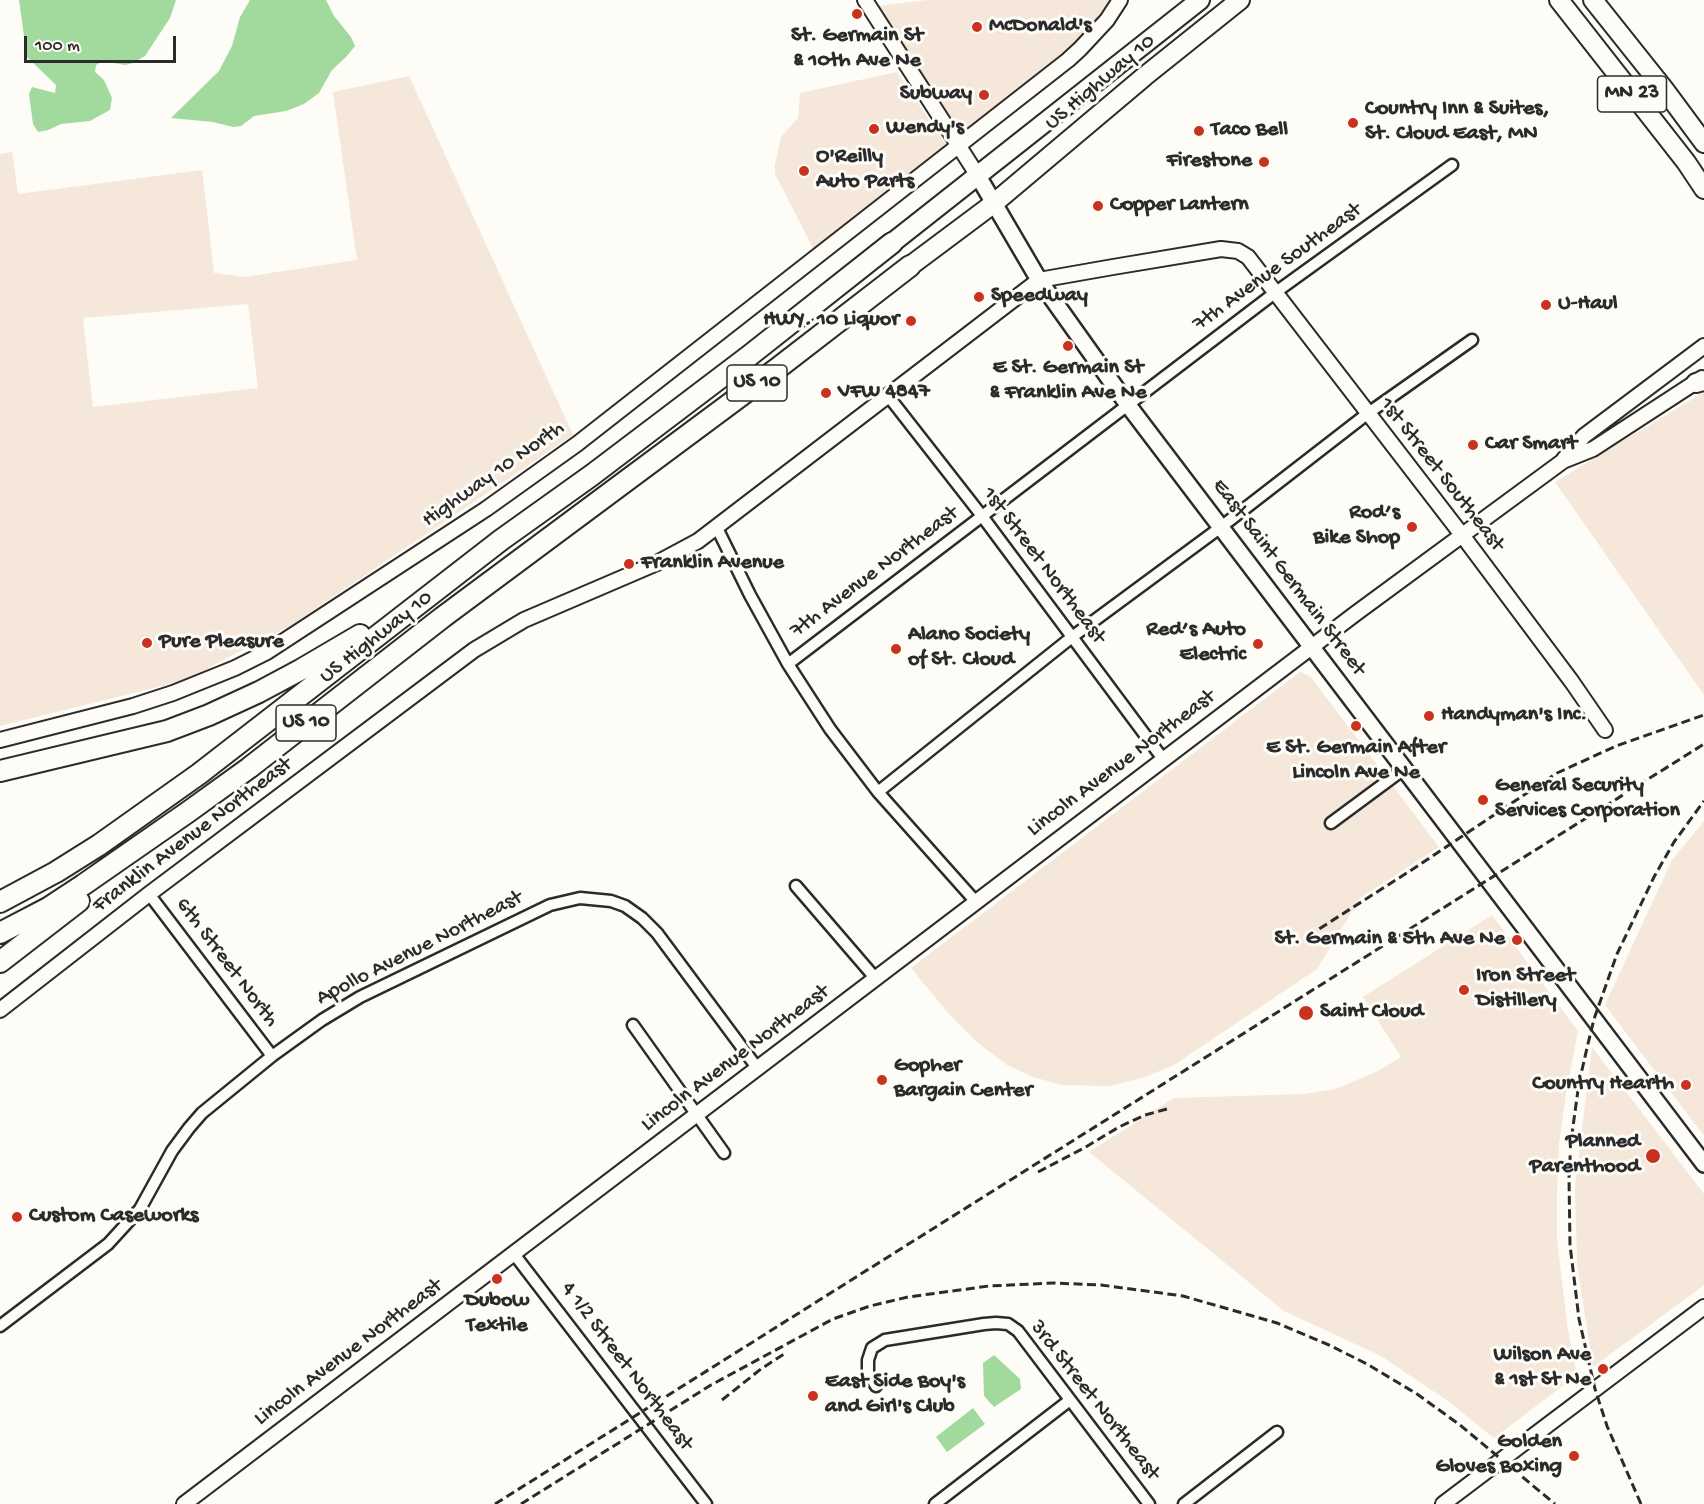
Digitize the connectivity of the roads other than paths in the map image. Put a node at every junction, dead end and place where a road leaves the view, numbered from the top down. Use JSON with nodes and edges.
{"nodes":[{"id":1,"x":865,"y":0,"type":"edge"},
{"id":2,"x":1120,"y":0,"type":"edge"},
{"id":3,"x":1200,"y":0,"type":"edge"},
{"id":4,"x":1240,"y":0,"type":"edge"},
{"id":5,"x":1559,"y":0,"type":"edge"},
{"id":6,"x":1593,"y":0,"type":"edge"},
{"id":7,"x":1704,"y":143,"type":"edge"},
{"id":8,"x":958,"y":145,"type":"junction"},
{"id":9,"x":1452,"y":165,"type":"dead end"},
{"id":10,"x":978,"y":176,"type":"junction"},
{"id":11,"x":1704,"y":189,"type":"edge"},
{"id":12,"x":993,"y":204,"type":"junction"},
{"id":13,"x":892,"y":243,"type":"joint"},
{"id":14,"x":910,"y":266,"type":"joint"},
{"id":15,"x":1040,"y":280,"type":"junction"},
{"id":16,"x":1276,"y":292,"type":"junction"},
{"id":17,"x":1472,"y":340,"type":"dead end"},
{"id":18,"x":1704,"y":346,"type":"edge"},
{"id":19,"x":1701,"y":380,"type":"edge"},
{"id":20,"x":889,"y":397,"type":"junction"},
{"id":21,"x":1128,"y":405,"type":"junction"},
{"id":22,"x":1367,"y":414,"type":"junction"},
{"id":23,"x":1563,"y":461,"type":"junction"},
{"id":24,"x":982,"y":516,"type":"junction"},
{"id":25,"x":1221,"y":527,"type":"junction"},
{"id":26,"x":717,"y":528,"type":"junction"},
{"id":27,"x":1462,"y":535,"type":"junction"},
{"id":28,"x":501,"y":540,"type":"junction"},
{"id":29,"x":1072,"y":637,"type":"junction"},
{"id":30,"x":1312,"y":646,"type":"junction"},
{"id":31,"x":789,"y":664,"type":"junction"},
{"id":32,"x":1605,"y":730,"type":"dead end"},
{"id":33,"x":0,"y":740,"type":"edge"},
{"id":34,"x":1163,"y":759,"type":"junction"},
{"id":35,"x":1404,"y":769,"type":"junction"},
{"id":36,"x":0,"y":771,"type":"edge"},
{"id":37,"x":878,"y":792,"type":"junction"},
{"id":38,"x":188,"y":812,"type":"junction"},
{"id":39,"x":1330,"y":823,"type":"dead end"},
{"id":40,"x":796,"y":886,"type":"dead end"},
{"id":41,"x":149,"y":894,"type":"junction"},
{"id":42,"x":0,"y":902,"type":"edge"},
{"id":43,"x":976,"y":902,"type":"junction"},
{"id":44,"x":0,"y":933,"type":"edge"},
{"id":45,"x":0,"y":962,"type":"edge"},
{"id":46,"x":876,"y":979,"type":"junction"},
{"id":47,"x":0,"y":1010,"type":"edge"},
{"id":48,"x":633,"y":1025,"type":"dead end"},
{"id":49,"x":272,"y":1056,"type":"junction"},
{"id":50,"x":758,"y":1069,"type":"junction"},
{"id":51,"x":697,"y":1116,"type":"junction"},
{"id":52,"x":724,"y":1153,"type":"dead end"},
{"id":53,"x":1704,"y":1164,"type":"edge"},
{"id":54,"x":514,"y":1254,"type":"junction"},
{"id":55,"x":1704,"y":1307,"type":"edge"},
{"id":56,"x":0,"y":1326,"type":"edge"},
{"id":57,"x":876,"y":1386,"type":"dead end"},
{"id":58,"x":1070,"y":1400,"type":"junction"},
{"id":59,"x":1277,"y":1432,"type":"dead end"},
{"id":60,"x":184,"y":1504,"type":"edge"},
{"id":61,"x":706,"y":1504,"type":"edge"},
{"id":62,"x":935,"y":1504,"type":"edge"},
{"id":63,"x":1149,"y":1504,"type":"edge"},
{"id":64,"x":1185,"y":1504,"type":"edge"},
{"id":65,"x":1443,"y":1504,"type":"edge"}],
"edges":[{"from":1,"to":8,"type":"street","name":"East Saint Germain Street"},
{"from":2,"to":8,"type":"street","name":"Highway 10 North"},
{"from":3,"to":10,"type":"highway","name":"US Highway 10","number":"US 10"},
{"from":4,"to":12,"type":"highway","name":"US Highway 10","number":"US 10"},
{"from":5,"to":11,"type":"highway","number":"MN 23"},
{"from":6,"to":7,"type":"highway","number":"MN 23"},
{"from":8,"to":10,"type":"street","name":"East Saint Germain Street"},
{"from":8,"to":33,"type":"street","name":"Highway 10 North"},
{"from":9,"to":16,"type":"street","name":"7th Avenue Southeast"},
{"from":10,"to":12,"type":"main road","name":"East Saint Germain Street"},
{"from":10,"to":13,"type":"highway","number":"US 10"},
{"from":12,"to":14,"type":"highway","number":"US 10"},
{"from":12,"to":15,"type":"main road","name":"East Saint Germain Street"},
{"from":13,"to":28,"type":"highway","number":"US 10"},
{"from":14,"to":38,"type":"highway","name":"US Highway 10","number":"US 10"},
{"from":15,"to":16,"type":"street","name":"1st Street Southeast"},
{"from":15,"to":20,"type":"street","name":"Franklin Avenue Northeast"},
{"from":15,"to":21,"type":"main road","name":"East Saint Germain Street"},
{"from":16,"to":21,"type":"street","name":"7th Avenue Southeast"},
{"from":16,"to":22,"type":"street","name":"1st Street Southeast"},
{"from":17,"to":22,"type":"street"},
{"from":18,"to":23,"type":"street"},
{"from":19,"to":23,"type":"street"},
{"from":20,"to":24,"type":"street","name":"1st Street Northeast"},
{"from":20,"to":26,"type":"street","name":"Franklin Avenue Northeast"},
{"from":21,"to":24,"type":"street","name":"7th Avenue Northeast"},
{"from":21,"to":25,"type":"main road","name":"East Saint Germain Street"},
{"from":22,"to":25,"type":"street"},
{"from":22,"to":27,"type":"street","name":"1st Street Southeast"},
{"from":23,"to":27,"type":"street","name":"Lincoln Avenue Northeast"},
{"from":24,"to":29,"type":"street","name":"1st Street Northeast"},
{"from":24,"to":31,"type":"street","name":"7th Avenue Northeast"},
{"from":25,"to":29,"type":"street"},
{"from":25,"to":30,"type":"main road","name":"East Saint Germain Street"},
{"from":26,"to":31,"type":"street"},
{"from":26,"to":41,"type":"street","name":"Franklin Avenue Northeast"},
{"from":27,"to":30,"type":"street","name":"Lincoln Avenue Northeast"},
{"from":27,"to":32,"type":"street","name":"1st Street Southeast"},
{"from":28,"to":36,"type":"highway"},
{"from":28,"to":42,"type":"highway","number":"US 10"},
{"from":29,"to":34,"type":"street","name":"1st Street Northeast"},
{"from":29,"to":37,"type":"street"},
{"from":30,"to":34,"type":"street","name":"Lincoln Avenue Northeast"},
{"from":30,"to":35,"type":"main road","name":"East Saint Germain Street"},
{"from":31,"to":37,"type":"street"},
{"from":34,"to":43,"type":"street","name":"Lincoln Avenue Northeast"},
{"from":35,"to":39,"type":"street"},
{"from":35,"to":53,"type":"main road","name":"East Saint Germain Street"},
{"from":37,"to":43,"type":"street"},
{"from":38,"to":44,"type":"highway","name":"US Highway 10","number":"US 10"},
{"from":38,"to":45,"type":"highway"},
{"from":40,"to":46,"type":"street"},
{"from":41,"to":47,"type":"street","name":"Franklin Avenue Northeast"},
{"from":41,"to":49,"type":"street","name":"6th Street North"},
{"from":43,"to":46,"type":"street","name":"Lincoln Avenue Northeast"},
{"from":46,"to":50,"type":"street","name":"Lincoln Avenue Northeast"},
{"from":48,"to":51,"type":"street"},
{"from":49,"to":50,"type":"street","name":"Apollo Avenue Northeast"},
{"from":49,"to":56,"type":"street","name":"Apollo Avenue Northeast"},
{"from":50,"to":51,"type":"street","name":"Lincoln Avenue Northeast"},
{"from":51,"to":52,"type":"street"},
{"from":51,"to":54,"type":"street","name":"Lincoln Avenue Northeast"},
{"from":54,"to":60,"type":"street","name":"Lincoln Avenue Northeast"},
{"from":54,"to":61,"type":"street","name":"4 1/2 Street Northeast"},
{"from":55,"to":65,"type":"street"},
{"from":57,"to":58,"type":"street","name":"3rd Street Northeast"},
{"from":58,"to":62,"type":"street"},
{"from":58,"to":63,"type":"street","name":"3rd Street Northeast"},
{"from":59,"to":64,"type":"street"}]}
